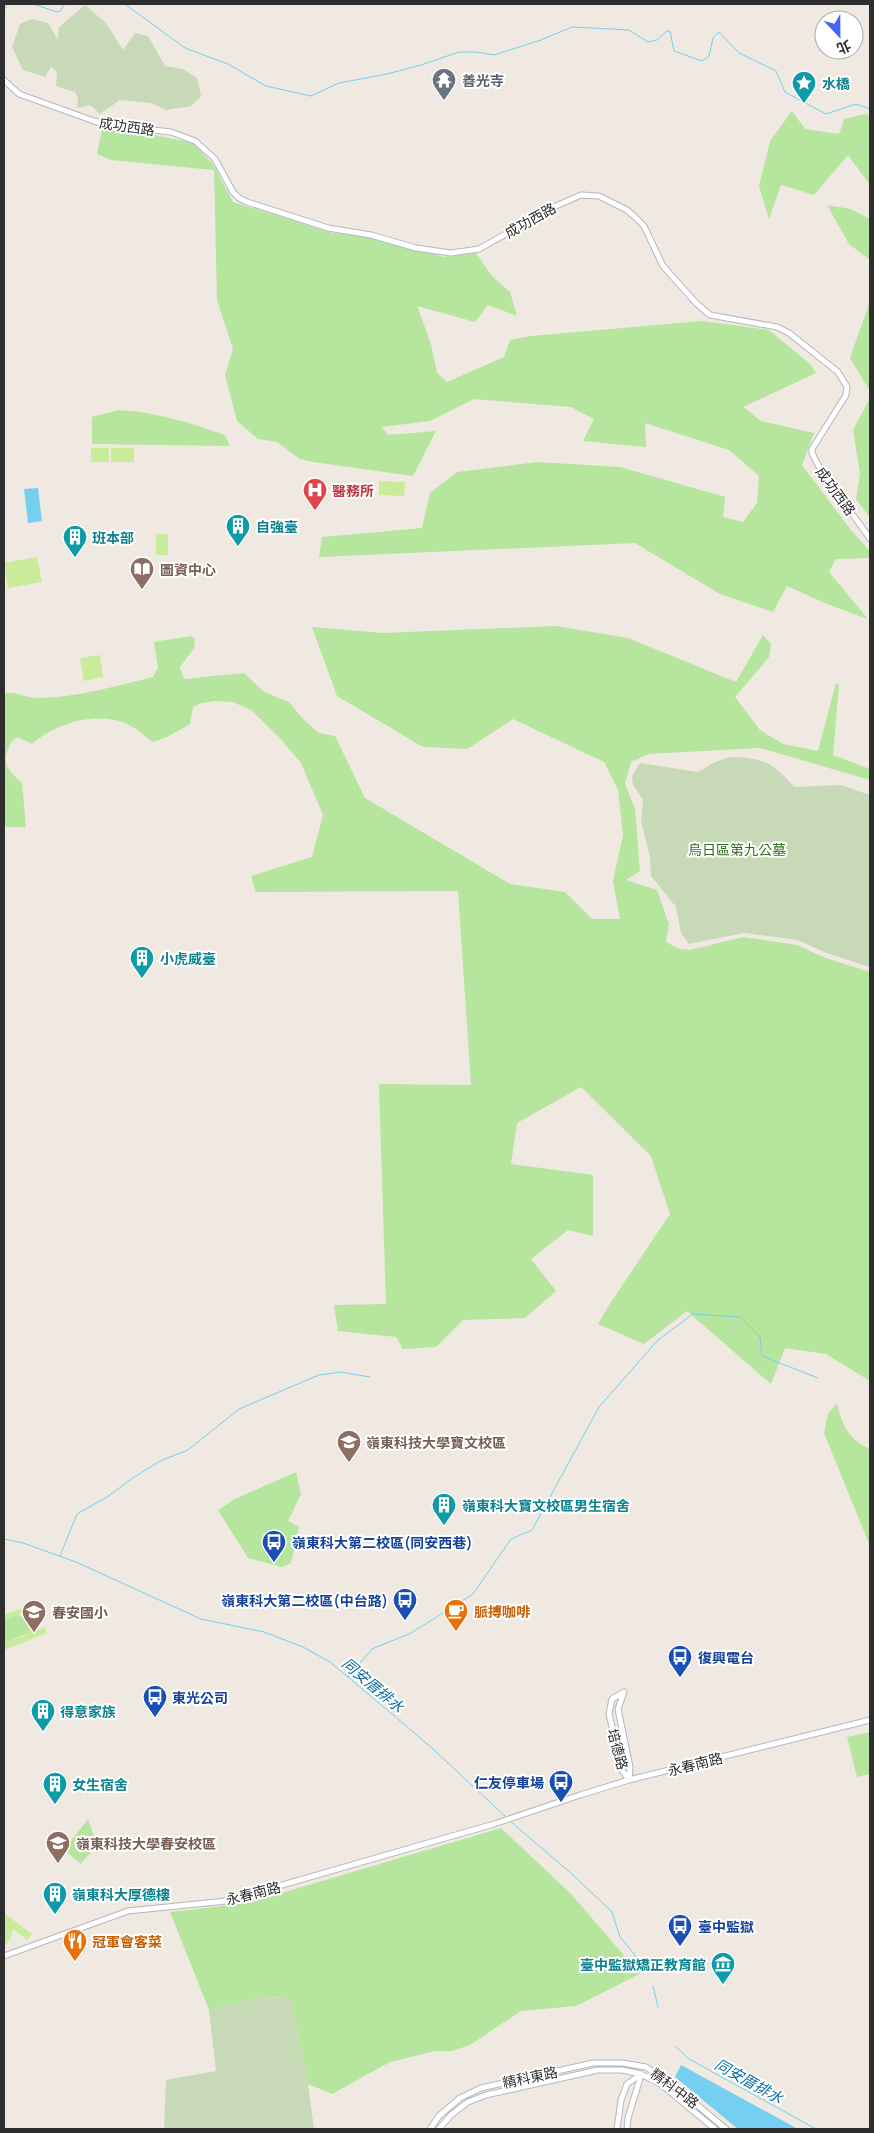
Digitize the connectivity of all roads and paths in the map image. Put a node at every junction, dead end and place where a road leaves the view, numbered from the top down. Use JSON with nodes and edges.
{"nodes":[{"id":1,"x":4,"y":80,"type":"edge"},
{"id":2,"x":870,"y":539,"type":"edge"},
{"id":3,"x":870,"y":1720,"type":"edge"},
{"id":4,"x":629,"y":1780,"type":"junction"},
{"id":5,"x":4,"y":1956,"type":"edge"},
{"id":6,"x":646,"y":2067,"type":"joint"},
{"id":7,"x":641,"y":2074,"type":"junction"},
{"id":8,"x":430,"y":2129,"type":"edge"},
{"id":9,"x":438,"y":2129,"type":"edge"},
{"id":10,"x":617,"y":2129,"type":"edge"},
{"id":11,"x":627,"y":2129,"type":"edge"},
{"id":12,"x":715,"y":2129,"type":"edge"},
{"id":13,"x":726,"y":2129,"type":"edge"}],
"edges":[{"from":1,"to":2,"type":"street","name":"成功西路"},
{"from":3,"to":4,"type":"street","name":"永春南路"},
{"from":4,"to":4,"type":"street","name":"培德路"},
{"from":4,"to":5,"type":"street","name":"永春南路"},
{"from":6,"to":8,"type":"street","name":"精科東路"},
{"from":6,"to":13,"type":"street","name":"精科中路"},
{"from":7,"to":9,"type":"street","name":"精科東路"},
{"from":7,"to":10,"type":"street"},
{"from":7,"to":11,"type":"street"},
{"from":7,"to":12,"type":"street","name":"精科中路"}]}
